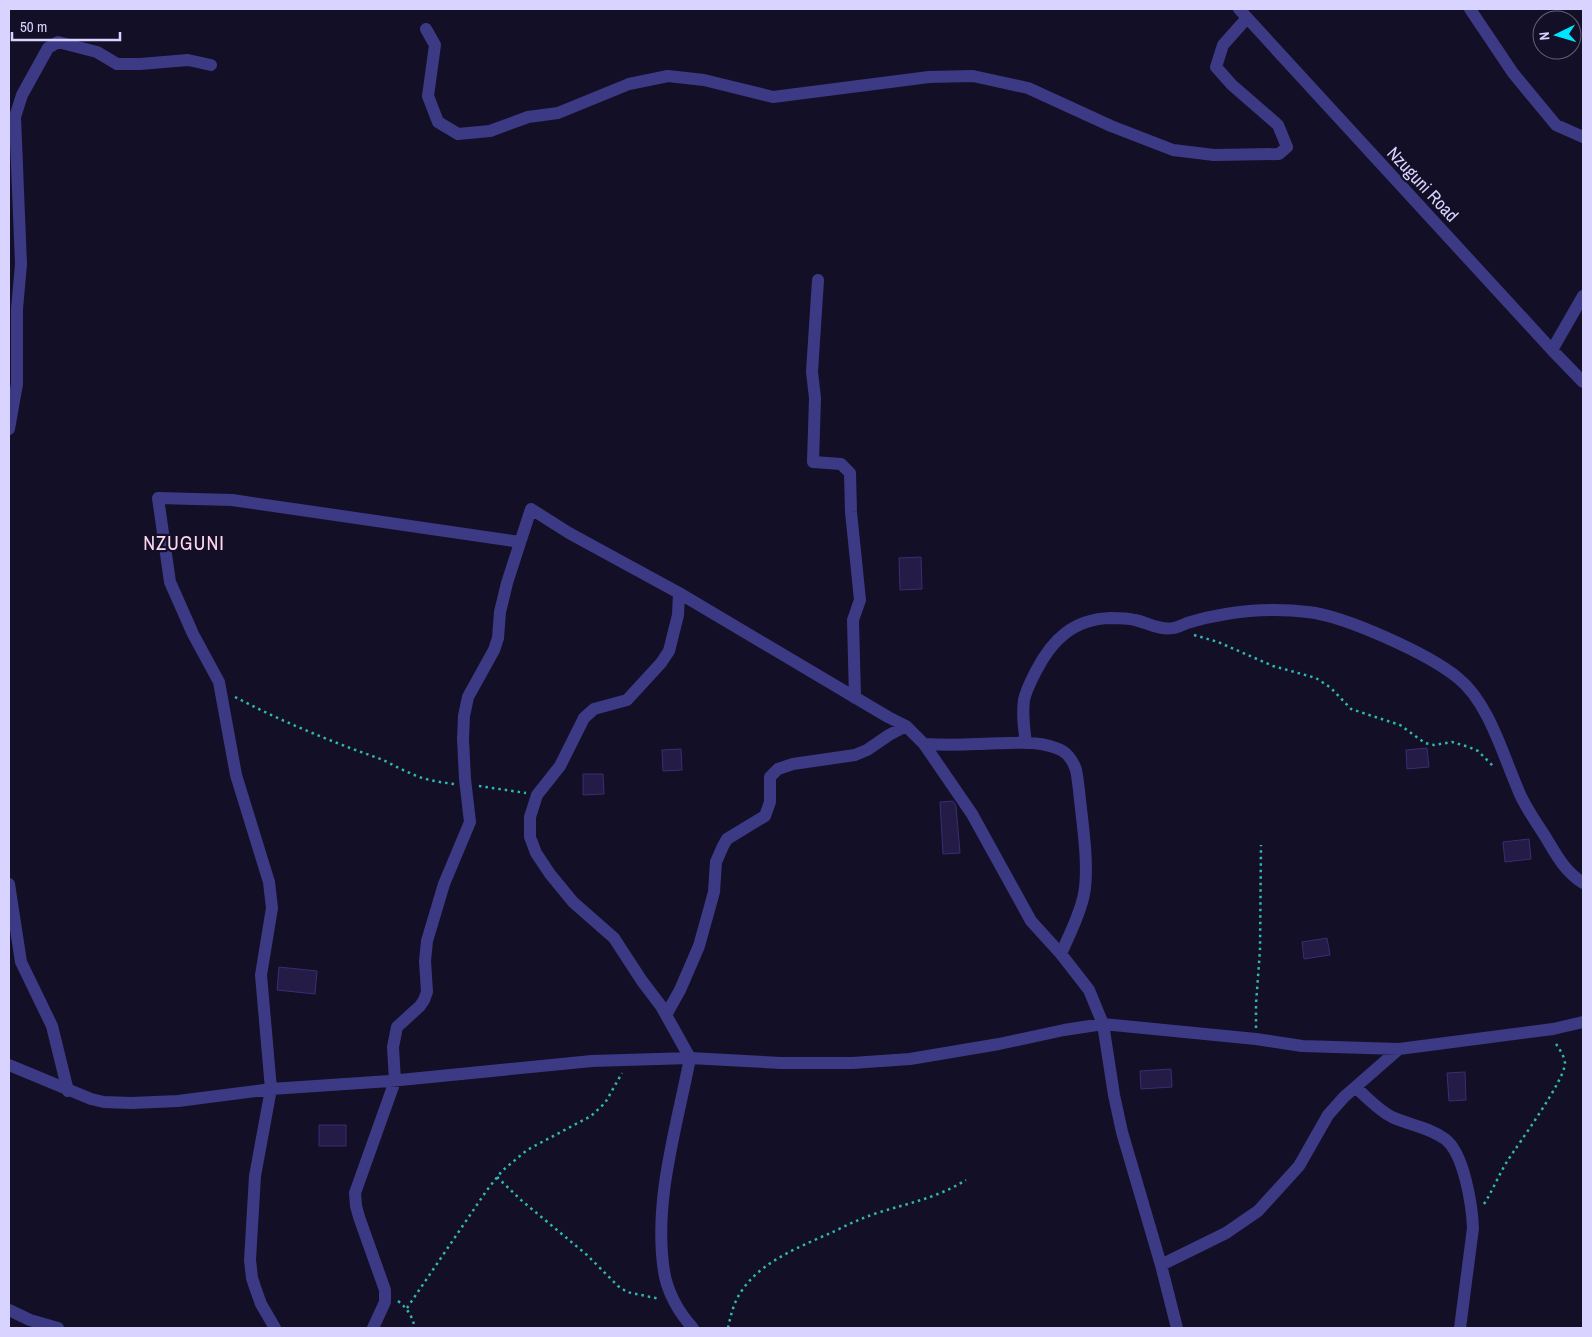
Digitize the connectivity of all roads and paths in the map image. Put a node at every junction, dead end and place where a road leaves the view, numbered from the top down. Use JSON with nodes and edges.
{"nodes":[{"id":1,"x":1470,"y":9,"type":"edge"},
{"id":2,"x":1243,"y":13,"type":"edge"},
{"id":3,"x":426,"y":29,"type":"dead end"},
{"id":4,"x":211,"y":65,"type":"dead end"},
{"id":5,"x":1583,"y":137,"type":"edge"},
{"id":6,"x":818,"y":280,"type":"dead end"},
{"id":7,"x":1583,"y":296,"type":"edge"},
{"id":8,"x":1552,"y":350,"type":"junction"},
{"id":9,"x":1583,"y":382,"type":"edge"},
{"id":10,"x":9,"y":429,"type":"edge"},
{"id":11,"x":520,"y":542,"type":"junction"},
{"id":12,"x":679,"y":593,"type":"junction"},
{"id":13,"x":1173,"y":628,"type":"junction"},
{"id":14,"x":222,"y":690,"type":"junction"},
{"id":15,"x":855,"y":698,"type":"junction"},
{"id":16,"x":906,"y":726,"type":"junction"},
{"id":17,"x":1026,"y":743,"type":"junction"},
{"id":18,"x":924,"y":744,"type":"junction"},
{"id":19,"x":1497,"y":770,"type":"dead end"},
{"id":20,"x":466,"y":784,"type":"junction"},
{"id":21,"x":537,"y":794,"type":"junction"},
{"id":22,"x":1261,"y":845,"type":"dead end"},
{"id":23,"x":1583,"y":883,"type":"edge"},
{"id":24,"x":9,"y":884,"type":"edge"},
{"id":25,"x":1061,"y":954,"type":"junction"},
{"id":26,"x":666,"y":1016,"type":"junction"},
{"id":27,"x":1583,"y":1022,"type":"edge"},
{"id":28,"x":1103,"y":1024,"type":"junction"},
{"id":29,"x":1542,"y":1031,"type":"junction"},
{"id":30,"x":1256,"y":1039,"type":"junction"},
{"id":31,"x":1399,"y":1049,"type":"junction"},
{"id":32,"x":690,"y":1058,"type":"junction"},
{"id":33,"x":631,"y":1060,"type":"junction"},
{"id":34,"x":9,"y":1065,"type":"edge"},
{"id":35,"x":395,"y":1081,"type":"junction"},
{"id":36,"x":1356,"y":1088,"type":"junction"},
{"id":37,"x":270,"y":1089,"type":"junction"},
{"id":38,"x":68,"y":1091,"type":"junction"},
{"id":39,"x":497,"y":1177,"type":"junction"},
{"id":40,"x":966,"y":1180,"type":"dead end"},
{"id":41,"x":1473,"y":1216,"type":"junction"},
{"id":42,"x":1161,"y":1265,"type":"junction"},
{"id":43,"x":385,"y":1290,"type":"junction"},
{"id":44,"x":677,"y":1306,"type":"junction"},
{"id":45,"x":406,"y":1308,"type":"junction"},
{"id":46,"x":9,"y":1310,"type":"edge"},
{"id":47,"x":58,"y":1328,"type":"edge"},
{"id":48,"x":275,"y":1328,"type":"edge"},
{"id":49,"x":372,"y":1328,"type":"edge"},
{"id":50,"x":415,"y":1328,"type":"edge"},
{"id":51,"x":693,"y":1328,"type":"edge"},
{"id":52,"x":728,"y":1328,"type":"edge"},
{"id":53,"x":1176,"y":1328,"type":"edge"},
{"id":54,"x":1460,"y":1328,"type":"edge"}],
"edges":[{"from":1,"to":5,"type":"street"},
{"from":2,"to":3,"type":"street"},
{"from":2,"to":8,"type":"street","name":"Nzuguni Road"},
{"from":4,"to":10,"type":"street"},
{"from":6,"to":15,"type":"street"},
{"from":7,"to":8,"type":"street"},
{"from":8,"to":9,"type":"street","name":"Nzuguni Road"},
{"from":11,"to":12,"type":"street"},
{"from":11,"to":14,"type":"street"},
{"from":11,"to":20,"type":"street"},
{"from":12,"to":15,"type":"street"},
{"from":12,"to":21,"type":"street"},
{"from":13,"to":17,"type":"street"},
{"from":13,"to":19,"type":"path"},
{"from":13,"to":23,"type":"street"},
{"from":14,"to":20,"type":"path"},
{"from":14,"to":37,"type":"street"},
{"from":15,"to":16,"type":"street"},
{"from":16,"to":18,"type":"street"},
{"from":16,"to":26,"type":"street"},
{"from":17,"to":18,"type":"street"},
{"from":17,"to":25,"type":"street"},
{"from":18,"to":25,"type":"street"},
{"from":20,"to":21,"type":"path"},
{"from":20,"to":35,"type":"street"},
{"from":21,"to":26,"type":"street"},
{"from":22,"to":30,"type":"path"},
{"from":24,"to":38,"type":"street"},
{"from":25,"to":28,"type":"street"},
{"from":26,"to":32,"type":"street"},
{"from":27,"to":29,"type":"street"},
{"from":28,"to":30,"type":"street"},
{"from":28,"to":32,"type":"street"},
{"from":28,"to":42,"type":"street"},
{"from":29,"to":31,"type":"street"},
{"from":29,"to":41,"type":"path"},
{"from":30,"to":31,"type":"street"},
{"from":31,"to":36,"type":"street"},
{"from":32,"to":33,"type":"street"},
{"from":32,"to":44,"type":"street"},
{"from":33,"to":35,"type":"street"},
{"from":33,"to":39,"type":"path"},
{"from":34,"to":38,"type":"street"},
{"from":35,"to":37,"type":"street"},
{"from":35,"to":43,"type":"street"},
{"from":36,"to":41,"type":"street"},
{"from":36,"to":42,"type":"street"},
{"from":37,"to":38,"type":"street"},
{"from":37,"to":48,"type":"street"},
{"from":39,"to":44,"type":"path"},
{"from":39,"to":45,"type":"path"},
{"from":40,"to":52,"type":"path"},
{"from":41,"to":54,"type":"street"},
{"from":42,"to":53,"type":"street"},
{"from":43,"to":45,"type":"path"},
{"from":43,"to":49,"type":"street"},
{"from":44,"to":51,"type":"street"},
{"from":45,"to":50,"type":"path"},
{"from":46,"to":47,"type":"street"}]}
